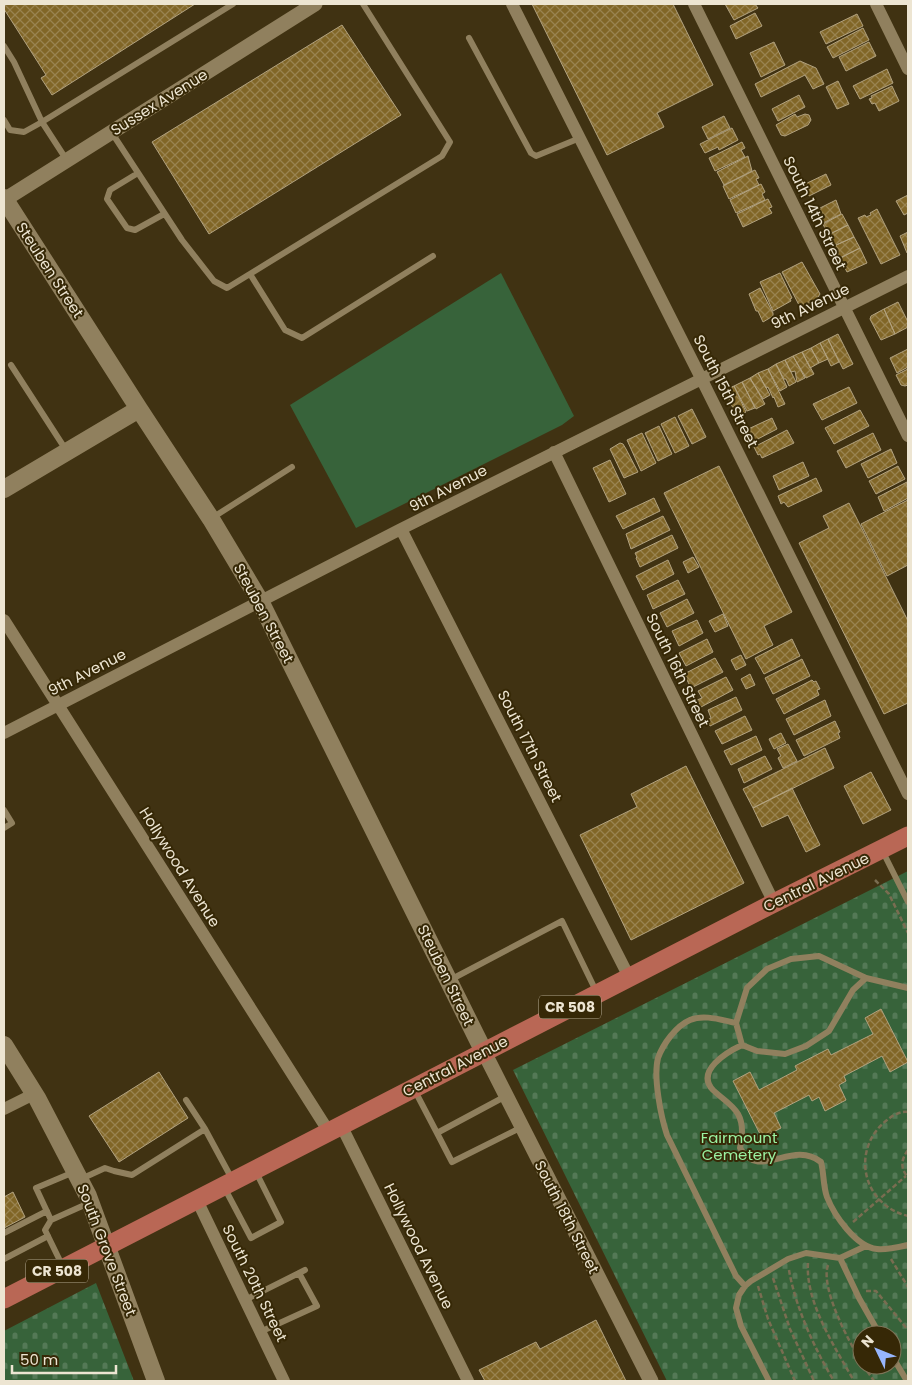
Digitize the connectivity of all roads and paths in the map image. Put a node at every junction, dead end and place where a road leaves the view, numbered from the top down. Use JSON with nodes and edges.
{"nodes":[{"id":1,"x":233,"y":4,"type":"edge"},
{"id":2,"x":315,"y":4,"type":"edge"},
{"id":3,"x":363,"y":4,"type":"edge"},
{"id":4,"x":512,"y":4,"type":"edge"},
{"id":5,"x":694,"y":4,"type":"edge"},
{"id":6,"x":876,"y":4,"type":"edge"},
{"id":7,"x":469,"y":38,"type":"dead end"},
{"id":8,"x":4,"y":46,"type":"edge"},
{"id":9,"x":908,"y":69,"type":"edge"},
{"id":10,"x":4,"y":120,"type":"edge"},
{"id":11,"x":42,"y":122,"type":"junction"},
{"id":12,"x":111,"y":133,"type":"junction"},
{"id":13,"x":580,"y":138,"type":"junction"},
{"id":14,"x":67,"y":160,"type":"junction"},
{"id":15,"x":138,"y":173,"type":"junction"},
{"id":16,"x":4,"y":199,"type":"edge"},
{"id":17,"x":164,"y":214,"type":"junction"},
{"id":18,"x":433,"y":256,"type":"dead end"},
{"id":19,"x":250,"y":274,"type":"junction"},
{"id":20,"x":908,"y":276,"type":"edge"},
{"id":21,"x":844,"y":307,"type":"junction"},
{"id":22,"x":11,"y":365,"type":"dead end"},
{"id":23,"x":701,"y":378,"type":"junction"},
{"id":24,"x":139,"y":409,"type":"junction"},
{"id":25,"x":908,"y":436,"type":"edge"},
{"id":26,"x":67,"y":451,"type":"junction"},
{"id":27,"x":554,"y":452,"type":"junction"},
{"id":28,"x":292,"y":467,"type":"dead end"},
{"id":29,"x":4,"y":489,"type":"edge"},
{"id":30,"x":211,"y":519,"type":"junction"},
{"id":31,"x":401,"y":529,"type":"junction"},
{"id":32,"x":260,"y":601,"type":"junction"},
{"id":33,"x":4,"y":620,"type":"edge"},
{"id":34,"x":58,"y":705,"type":"junction"},
{"id":35,"x":4,"y":733,"type":"edge"},
{"id":36,"x":908,"y":794,"type":"edge"},
{"id":37,"x":4,"y":810,"type":"edge"},
{"id":38,"x":4,"y":828,"type":"edge"},
{"id":39,"x":908,"y":836,"type":"edge"},
{"id":40,"x":882,"y":850,"type":"junction"},
{"id":41,"x":874,"y":880,"type":"dead end"},
{"id":42,"x":908,"y":902,"type":"edge"},
{"id":43,"x":774,"y":903,"type":"junction"},
{"id":44,"x":908,"y":933,"type":"edge"},
{"id":45,"x":630,"y":977,"type":"junction"},
{"id":46,"x":866,"y":978,"type":"junction"},
{"id":47,"x":448,"y":980,"type":"junction"},
{"id":48,"x":908,"y":988,"type":"edge"},
{"id":49,"x":597,"y":994,"type":"junction"},
{"id":50,"x":736,"y":1023,"type":"junction"},
{"id":51,"x":4,"y":1045,"type":"edge"},
{"id":52,"x":742,"y":1045,"type":"junction"},
{"id":53,"x":484,"y":1052,"type":"junction"},
{"id":54,"x":414,"y":1088,"type":"junction"},
{"id":55,"x":34,"y":1094,"type":"junction"},
{"id":56,"x":506,"y":1096,"type":"junction"},
{"id":57,"x":186,"y":1100,"type":"dead end"},
{"id":58,"x":4,"y":1109,"type":"edge"},
{"id":59,"x":908,"y":1112,"type":"edge"},
{"id":60,"x":522,"y":1127,"type":"junction"},
{"id":61,"x":335,"y":1128,"type":"junction"},
{"id":62,"x":205,"y":1129,"type":"junction"},
{"id":63,"x":437,"y":1133,"type":"junction"},
{"id":64,"x":908,"y":1150,"type":"edge"},
{"id":65,"x":255,"y":1169,"type":"junction"},
{"id":66,"x":77,"y":1175,"type":"junction"},
{"id":67,"x":907,"y":1176,"type":"edge"},
{"id":68,"x":228,"y":1183,"type":"junction"},
{"id":69,"x":196,"y":1200,"type":"junction"},
{"id":70,"x":879,"y":1200,"type":"junction"},
{"id":71,"x":91,"y":1202,"type":"junction"},
{"id":72,"x":47,"y":1211,"type":"junction"},
{"id":73,"x":908,"y":1216,"type":"edge"},
{"id":74,"x":51,"y":1220,"type":"junction"},
{"id":75,"x":846,"y":1228,"type":"junction"},
{"id":76,"x":4,"y":1233,"type":"edge"},
{"id":77,"x":48,"y":1236,"type":"junction"},
{"id":78,"x":908,"y":1245,"type":"edge"},
{"id":79,"x":107,"y":1246,"type":"junction"},
{"id":80,"x":866,"y":1246,"type":"junction"},
{"id":81,"x":889,"y":1255,"type":"dead end"},
{"id":82,"x":808,"y":1258,"type":"dead end"},
{"id":83,"x":840,"y":1258,"type":"junction"},
{"id":84,"x":4,"y":1259,"type":"edge"},
{"id":85,"x":829,"y":1264,"type":"dead end"},
{"id":86,"x":788,"y":1266,"type":"dead end"},
{"id":87,"x":64,"y":1268,"type":"junction"},
{"id":88,"x":772,"y":1275,"type":"dead end"},
{"id":89,"x":908,"y":1278,"type":"edge"},
{"id":90,"x":903,"y":1279,"type":"junction"},
{"id":91,"x":758,"y":1285,"type":"dead end"},
{"id":92,"x":745,"y":1286,"type":"junction"},
{"id":93,"x":908,"y":1287,"type":"edge"},
{"id":94,"x":856,"y":1292,"type":"junction"},
{"id":95,"x":5,"y":1296,"type":"edge"},
{"id":96,"x":245,"y":1300,"type":"junction"},
{"id":97,"x":874,"y":1325,"type":"edge"},
{"id":98,"x":908,"y":1330,"type":"edge"},
{"id":99,"x":260,"y":1332,"type":"junction"},
{"id":100,"x":852,"y":1346,"type":"edge"},
{"id":101,"x":156,"y":1381,"type":"edge"},
{"id":102,"x":284,"y":1381,"type":"edge"},
{"id":103,"x":468,"y":1381,"type":"edge"},
{"id":104,"x":651,"y":1381,"type":"edge"},
{"id":105,"x":769,"y":1381,"type":"edge"},
{"id":106,"x":795,"y":1381,"type":"edge"},
{"id":107,"x":814,"y":1381,"type":"edge"},
{"id":108,"x":834,"y":1381,"type":"edge"},
{"id":109,"x":854,"y":1381,"type":"edge"}],
"edges":[{"from":1,"to":11,"type":"lane"},
{"from":2,"to":12,"type":"street","name":"Sussex Avenue"},
{"from":3,"to":19,"type":"lane"},
{"from":4,"to":13,"type":"street","name":"South 15th Street"},
{"from":5,"to":21,"type":"street","name":"South 14th Street"},
{"from":6,"to":9,"type":"street"},
{"from":7,"to":13,"type":"lane"},
{"from":8,"to":11,"type":"lane"},
{"from":10,"to":11,"type":"lane"},
{"from":11,"to":14,"type":"lane"},
{"from":12,"to":14,"type":"street","name":"Sussex Avenue"},
{"from":12,"to":15,"type":"lane"},
{"from":13,"to":23,"type":"street","name":"South 15th Street"},
{"from":14,"to":16,"type":"street","name":"Sussex Avenue"},
{"from":15,"to":17,"type":"lane"},
{"from":15,"to":17,"type":"lane"},
{"from":16,"to":24,"type":"main road","name":"Steuben Street"},
{"from":17,"to":19,"type":"lane"},
{"from":18,"to":19,"type":"lane"},
{"from":20,"to":21,"type":"street","name":"9th Avenue"},
{"from":21,"to":23,"type":"street","name":"9th Avenue"},
{"from":21,"to":25,"type":"street","name":"South 14th Street"},
{"from":22,"to":26,"type":"lane"},
{"from":23,"to":27,"type":"street","name":"9th Avenue"},
{"from":23,"to":36,"type":"street","name":"South 15th Street"},
{"from":24,"to":26,"type":"main road"},
{"from":24,"to":30,"type":"main road","name":"Steuben Street"},
{"from":26,"to":29,"type":"main road"},
{"from":27,"to":31,"type":"street","name":"9th Avenue"},
{"from":27,"to":43,"type":"street","name":"South 16th Street"},
{"from":28,"to":30,"type":"lane"},
{"from":30,"to":32,"type":"main road","name":"Steuben Street"},
{"from":31,"to":32,"type":"street","name":"9th Avenue"},
{"from":31,"to":45,"type":"street","name":"South 17th Street"},
{"from":32,"to":34,"type":"street","name":"9th Avenue"},
{"from":32,"to":47,"type":"main road","name":"Steuben Street"},
{"from":33,"to":34,"type":"street","name":"Hollywood Avenue"},
{"from":34,"to":35,"type":"street","name":"9th Avenue"},
{"from":34,"to":61,"type":"street","name":"Hollywood Avenue"},
{"from":37,"to":38,"type":"lane"},
{"from":39,"to":40,"type":"main road","name":"Central Avenue","number":"CR 508"},
{"from":40,"to":42,"type":"lane"},
{"from":40,"to":43,"type":"main road","name":"Central Avenue","number":"CR 508"},
{"from":41,"to":44,"type":"path"},
{"from":43,"to":45,"type":"main road","name":"Central Avenue","number":"CR 508"},
{"from":45,"to":49,"type":"main road","name":"Central Avenue","number":"CR 508"},
{"from":46,"to":48,"type":"lane"},
{"from":46,"to":50,"type":"lane"},
{"from":46,"to":52,"type":"lane"},
{"from":47,"to":49,"type":"lane"},
{"from":47,"to":53,"type":"main road","name":"Steuben Street"},
{"from":49,"to":53,"type":"main road","name":"Central Avenue","number":"CR 508"},
{"from":50,"to":52,"type":"lane"},
{"from":50,"to":92,"type":"lane"},
{"from":51,"to":55,"type":"main road","name":"South Grove Street"},
{"from":52,"to":75,"type":"lane"},
{"from":53,"to":54,"type":"main road","name":"Central Avenue","number":"CR 508"},
{"from":53,"to":56,"type":"street","name":"South 18th Street"},
{"from":54,"to":61,"type":"main road","name":"Central Avenue","number":"CR 508"},
{"from":54,"to":63,"type":"lane"},
{"from":55,"to":58,"type":"street"},
{"from":55,"to":66,"type":"main road","name":"South Grove Street"},
{"from":56,"to":60,"type":"street","name":"South 18th Street"},
{"from":56,"to":63,"type":"lane"},
{"from":57,"to":62,"type":"lane"},
{"from":59,"to":70,"type":"path"},
{"from":60,"to":63,"type":"lane"},
{"from":60,"to":104,"type":"street","name":"South 18th Street"},
{"from":61,"to":65,"type":"main road","name":"Central Avenue","number":"CR 508"},
{"from":61,"to":103,"type":"street","name":"Hollywood Avenue"},
{"from":62,"to":66,"type":"lane"},
{"from":62,"to":68,"type":"lane"},
{"from":64,"to":67,"type":"path"},
{"from":65,"to":68,"type":"main road","name":"Central Avenue","number":"CR 508"},
{"from":65,"to":68,"type":"lane"},
{"from":66,"to":71,"type":"main road","name":"South Grove Street"},
{"from":66,"to":72,"type":"lane"},
{"from":67,"to":70,"type":"path"},
{"from":68,"to":69,"type":"main road","name":"Central Avenue","number":"CR 508"},
{"from":69,"to":79,"type":"main road","name":"Central Avenue","number":"CR 508"},
{"from":69,"to":96,"type":"street","name":"South 20th Street"},
{"from":70,"to":73,"type":"path"},
{"from":70,"to":75,"type":"path"},
{"from":71,"to":74,"type":"lane"},
{"from":71,"to":79,"type":"main road","name":"South Grove Street"},
{"from":72,"to":74,"type":"lane"},
{"from":72,"to":76,"type":"lane"},
{"from":74,"to":77,"type":"lane"},
{"from":75,"to":80,"type":"lane"},
{"from":77,"to":84,"type":"lane"},
{"from":77,"to":87,"type":"lane"},
{"from":78,"to":80,"type":"lane"},
{"from":79,"to":87,"type":"main road","name":"Central Avenue","number":"CR 508"},
{"from":79,"to":101,"type":"main road","name":"South Grove Street"},
{"from":80,"to":83,"type":"lane"},
{"from":81,"to":90,"type":"path"},
{"from":82,"to":109,"type":"path"},
{"from":83,"to":92,"type":"lane"},
{"from":83,"to":94,"type":"lane"},
{"from":85,"to":100,"type":"path"},
{"from":86,"to":108,"type":"path"},
{"from":87,"to":95,"type":"main road","name":"Central Avenue","number":"CR 508"},
{"from":88,"to":107,"type":"path"},
{"from":89,"to":90,"type":"path"},
{"from":90,"to":93,"type":"path"},
{"from":91,"to":106,"type":"path"},
{"from":92,"to":105,"type":"lane"},
{"from":94,"to":97,"type":"lane"},
{"from":94,"to":98,"type":"path"},
{"from":96,"to":99,"type":"street","name":"South 20th Street"},
{"from":96,"to":99,"type":"lane"},
{"from":99,"to":102,"type":"street","name":"South 20th Street"}]}
